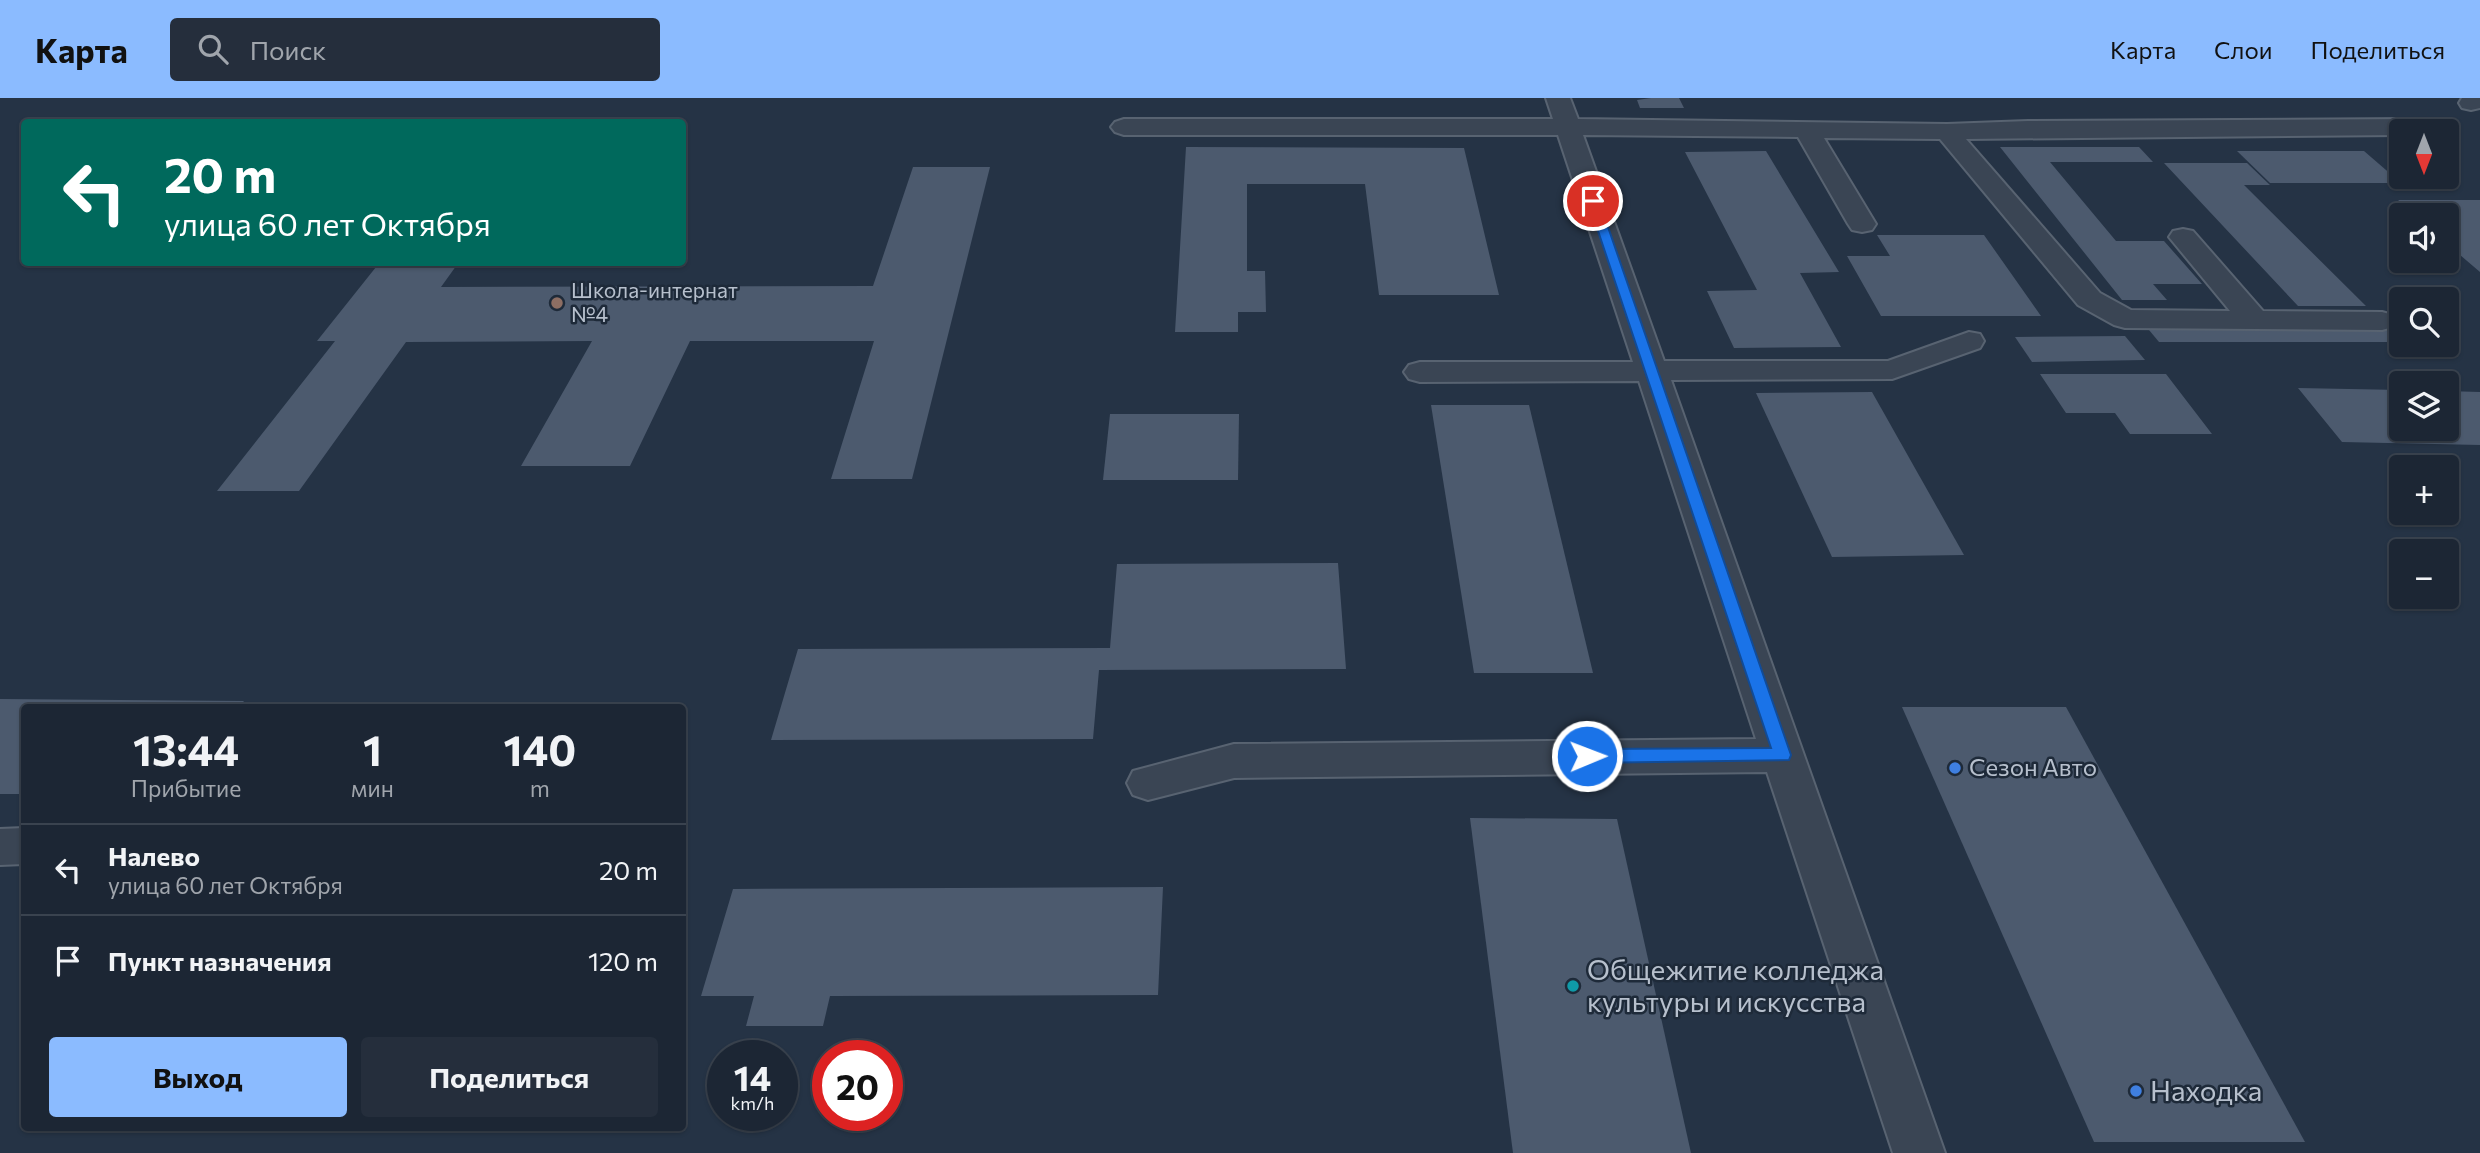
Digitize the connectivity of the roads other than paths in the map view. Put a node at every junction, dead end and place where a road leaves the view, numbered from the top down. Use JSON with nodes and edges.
{"nodes":[{"id":1,"x":1563,"y":113,"type":"edge"},
{"id":2,"x":1124,"y":127,"type":"dead end"},
{"id":3,"x":2389,"y":127,"type":"edge"},
{"id":4,"x":1808,"y":132,"type":"junction"},
{"id":5,"x":1947,"y":132,"type":"junction"},
{"id":6,"x":1862,"y":224,"type":"dead end"},
{"id":7,"x":2183,"y":237,"type":"dead end"},
{"id":8,"x":2255,"y":321,"type":"junction"},
{"id":9,"x":2382,"y":321,"type":"dead end"},
{"id":10,"x":1969,"y":341,"type":"dead end"},
{"id":11,"x":1651,"y":371,"type":"junction"},
{"id":12,"x":1420,"y":372,"type":"dead end"},
{"id":13,"x":1782,"y":755,"type":"junction"},
{"id":14,"x":1148,"y":783,"type":"dead end"},
{"id":15,"x":0,"y":846,"type":"edge"},
{"id":16,"x":21,"y":846,"type":"edge"},
{"id":17,"x":1919,"y":1153,"type":"edge"}],
"edges":[{"from":1,"to":2,"type":"street"},
{"from":1,"to":4,"type":"street"},
{"from":1,"to":11,"type":"street"},
{"from":3,"to":5,"type":"street"},
{"from":4,"to":5,"type":"street"},
{"from":4,"to":6,"type":"street"},
{"from":5,"to":8,"type":"street"},
{"from":7,"to":8,"type":"street"},
{"from":8,"to":9,"type":"street"},
{"from":10,"to":11,"type":"street"},
{"from":11,"to":12,"type":"street"},
{"from":11,"to":13,"type":"street"},
{"from":13,"to":14,"type":"street"},
{"from":13,"to":17,"type":"street"},
{"from":15,"to":16,"type":"street"}]}
